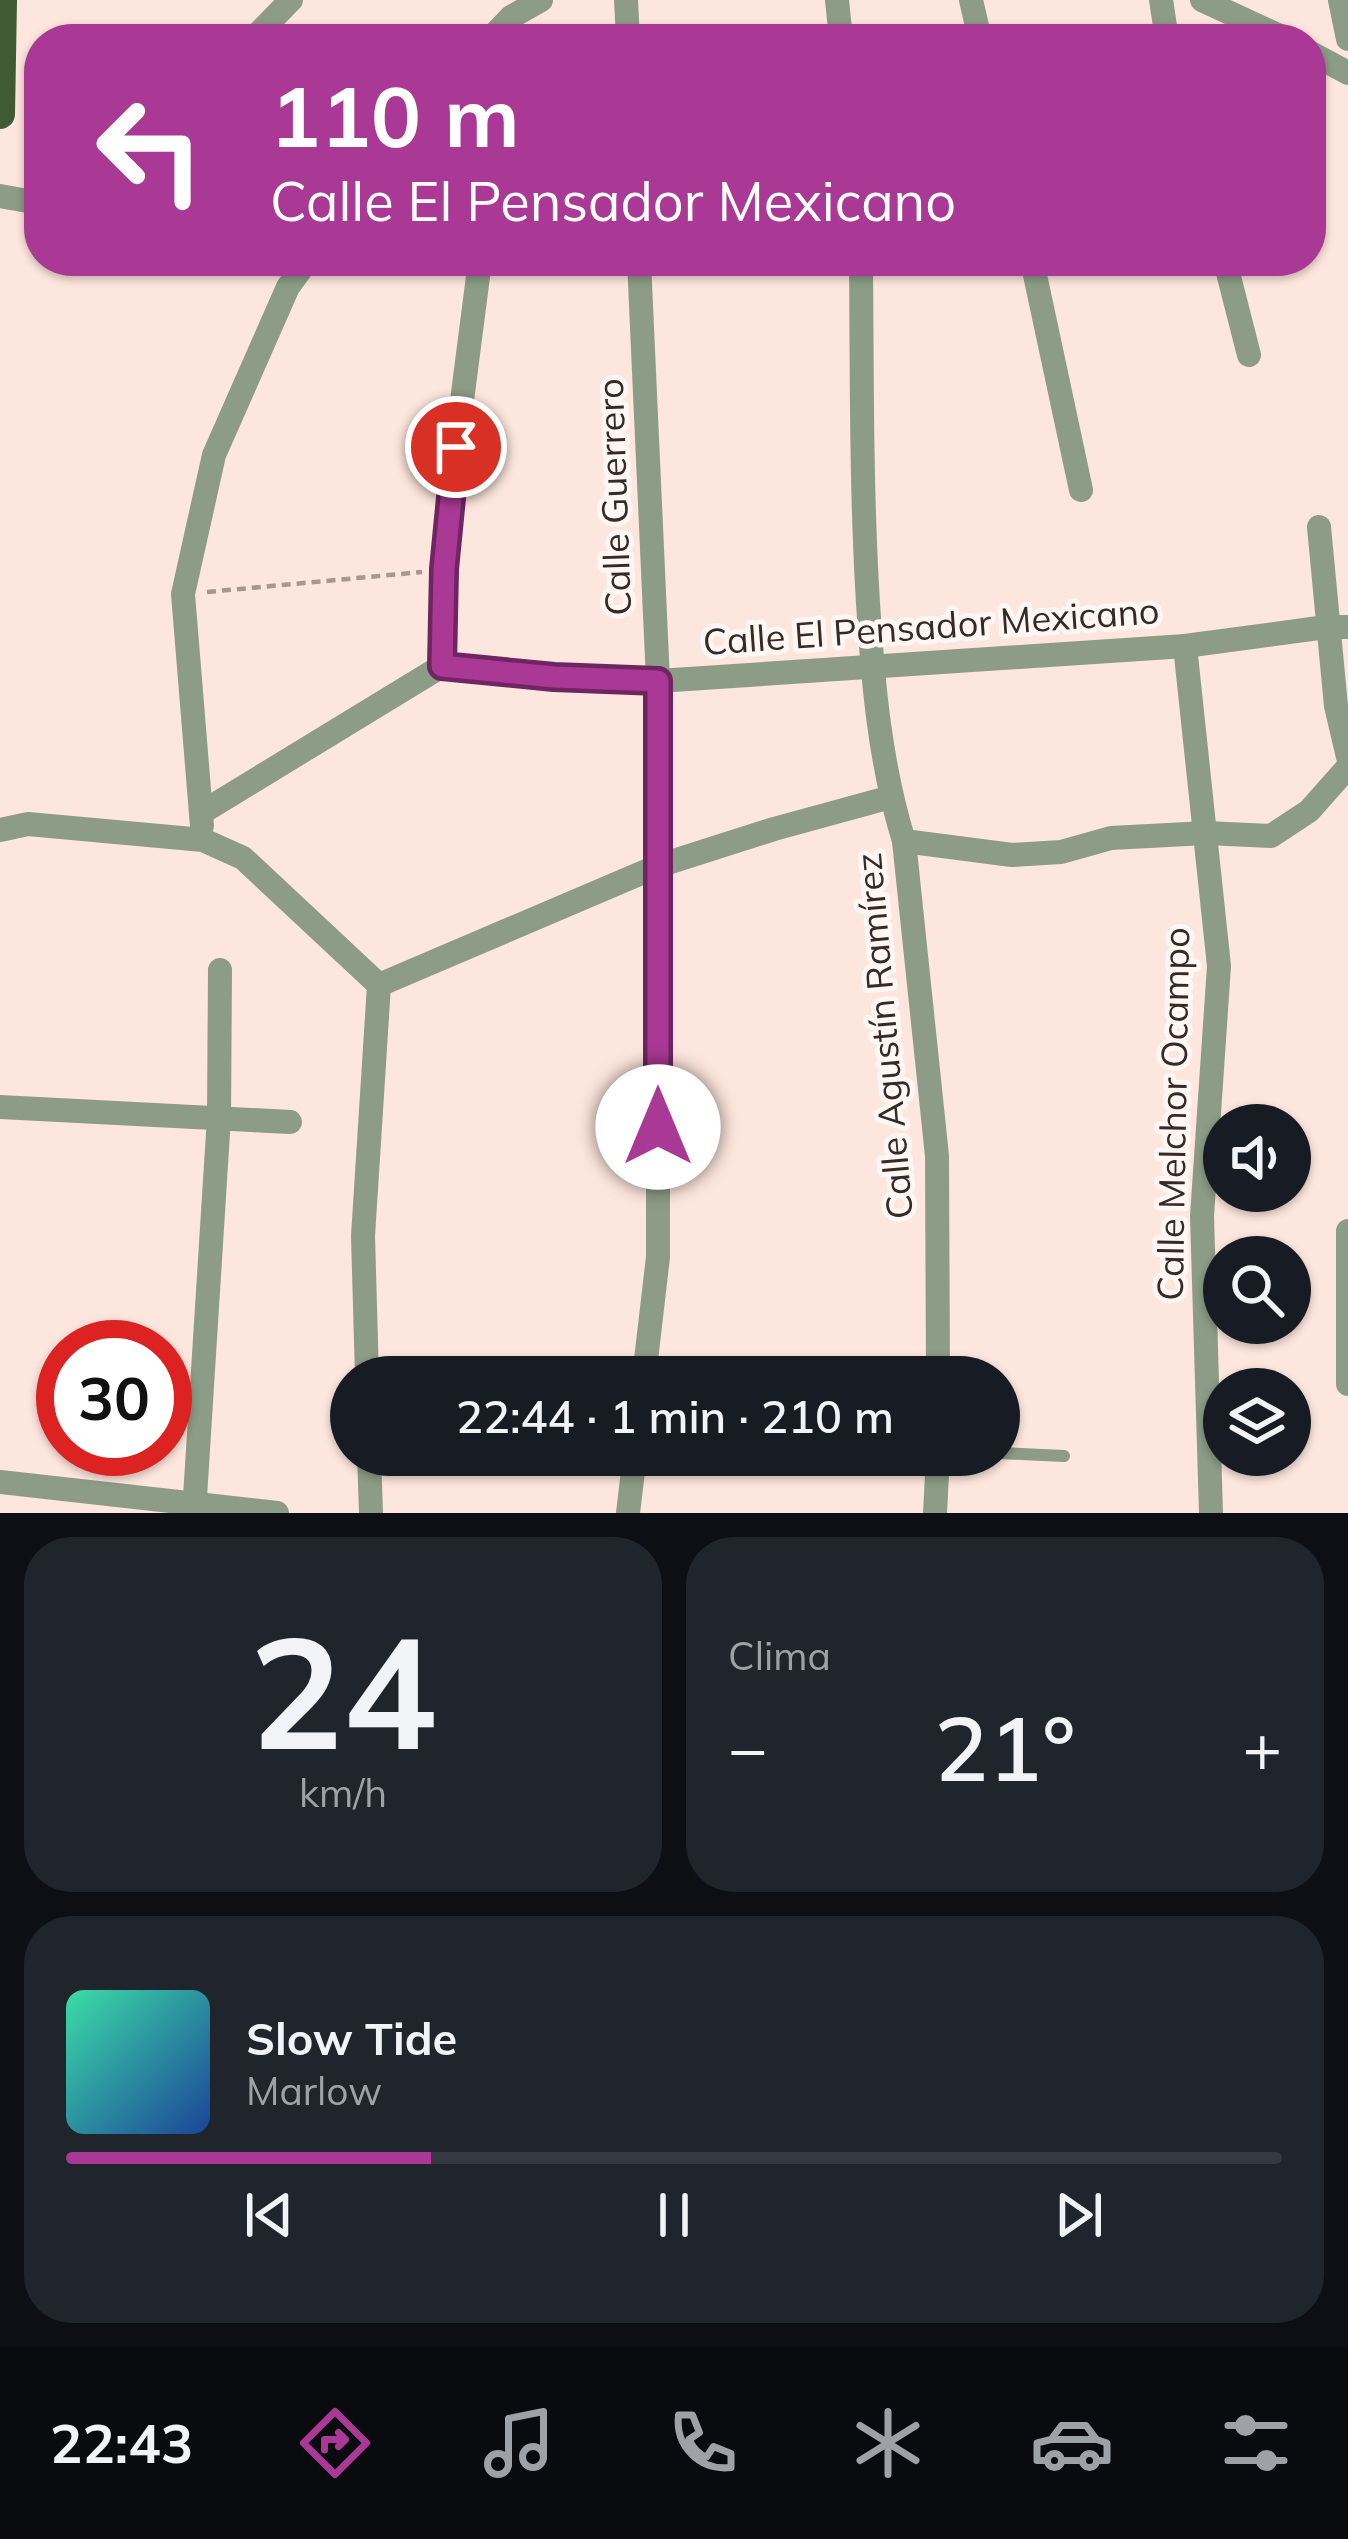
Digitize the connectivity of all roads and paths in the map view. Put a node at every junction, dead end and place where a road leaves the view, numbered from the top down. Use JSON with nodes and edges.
{"nodes":[{"id":1,"x":2,"y":0,"type":"edge"},
{"id":2,"x":291,"y":0,"type":"edge"},
{"id":3,"x":542,"y":0,"type":"edge"},
{"id":4,"x":1202,"y":0,"type":"edge"},
{"id":5,"x":1340,"y":0,"type":"edge"},
{"id":6,"x":268,"y":24,"type":"edge"},
{"id":7,"x":514,"y":24,"type":"edge"},
{"id":8,"x":1260,"y":24,"type":"edge"},
{"id":9,"x":1348,"y":39,"type":"edge"},
{"id":10,"x":0,"y":113,"type":"edge"},
{"id":11,"x":296,"y":276,"type":"edge"},
{"id":12,"x":478,"y":276,"type":"edge"},
{"id":13,"x":640,"y":276,"type":"edge"},
{"id":14,"x":861,"y":276,"type":"edge"},
{"id":15,"x":1035,"y":276,"type":"edge"},
{"id":16,"x":1229,"y":276,"type":"edge"},
{"id":17,"x":1250,"y":355,"type":"dead end"},
{"id":18,"x":1081,"y":490,"type":"dead end"},
{"id":19,"x":1319,"y":527,"type":"dead end"},
{"id":20,"x":444,"y":569,"type":"junction"},
{"id":21,"x":183,"y":595,"type":"junction"},
{"id":22,"x":1337,"y":627,"type":"edge"},
{"id":23,"x":1185,"y":646,"type":"junction"},
{"id":24,"x":872,"y":665,"type":"junction"},
{"id":25,"x":442,"y":666,"type":"junction"},
{"id":26,"x":658,"y":681,"type":"junction"},
{"id":27,"x":1348,"y":757,"type":"edge"},
{"id":28,"x":1348,"y":767,"type":"edge"},
{"id":29,"x":891,"y":797,"type":"junction"},
{"id":30,"x":201,"y":813,"type":"junction"},
{"id":31,"x":0,"y":830,"type":"edge"},
{"id":32,"x":1205,"y":833,"type":"junction"},
{"id":33,"x":203,"y":840,"type":"junction"},
{"id":34,"x":904,"y":841,"type":"junction"},
{"id":35,"x":658,"y":866,"type":"junction"},
{"id":36,"x":220,"y":970,"type":"dead end"},
{"id":37,"x":379,"y":985,"type":"junction"},
{"id":38,"x":0,"y":1107,"type":"edge"},
{"id":39,"x":219,"y":1117,"type":"junction"},
{"id":40,"x":290,"y":1122,"type":"dead end"},
{"id":41,"x":1348,"y":1231,"type":"edge"},
{"id":42,"x":366,"y":1356,"type":"edge"},
{"id":43,"x":646,"y":1356,"type":"edge"},
{"id":44,"x":938,"y":1356,"type":"edge"},
{"id":45,"x":1348,"y":1384,"type":"edge"},
{"id":46,"x":1020,"y":1454,"type":"edge"},
{"id":47,"x":1064,"y":1456,"type":"dead end"},
{"id":48,"x":370,"y":1476,"type":"edge"},
{"id":49,"x":632,"y":1476,"type":"edge"},
{"id":50,"x":937,"y":1476,"type":"edge"},
{"id":51,"x":0,"y":1482,"type":"edge"},
{"id":52,"x":194,"y":1509,"type":"edge"},
{"id":53,"x":277,"y":1513,"type":"edge"},
{"id":54,"x":371,"y":1513,"type":"edge"},
{"id":55,"x":628,"y":1513,"type":"edge"},
{"id":56,"x":935,"y":1513,"type":"edge"},
{"id":57,"x":1211,"y":1513,"type":"edge"}],
"edges":[{"from":1,"to":10,"type":"main road"},
{"from":2,"to":6,"type":"street"},
{"from":3,"to":7,"type":"street"},
{"from":4,"to":8,"type":"street"},
{"from":5,"to":9,"type":"street"},
{"from":11,"to":21,"type":"street"},
{"from":12,"to":20,"type":"street"},
{"from":13,"to":26,"type":"street","name":"Calle Guerrero"},
{"from":14,"to":24,"type":"street","name":"Calle Agustín Ramírez"},
{"from":15,"to":18,"type":"street"},
{"from":16,"to":17,"type":"street"},
{"from":19,"to":22,"type":"street"},
{"from":20,"to":21,"type":"path"},
{"from":20,"to":25,"type":"street"},
{"from":21,"to":30,"type":"street"},
{"from":22,"to":23,"type":"street","name":"Calle El Pensador Mexicano"},
{"from":22,"to":27,"type":"street"},
{"from":23,"to":24,"type":"street","name":"Calle El Pensador Mexicano"},
{"from":23,"to":32,"type":"street","name":"Calle Melchor Ocampo"},
{"from":24,"to":26,"type":"street","name":"Calle El Pensador Mexicano"},
{"from":24,"to":29,"type":"street","name":"Calle Agustín Ramírez"},
{"from":25,"to":26,"type":"street","name":"Calle El Pensador Mexicano"},
{"from":25,"to":30,"type":"street"},
{"from":26,"to":35,"type":"street","name":"Calle Guerrero"},
{"from":28,"to":32,"type":"street"},
{"from":29,"to":34,"type":"street","name":"Calle Agustín Ramírez"},
{"from":29,"to":35,"type":"street"},
{"from":30,"to":33,"type":"street"},
{"from":31,"to":33,"type":"street"},
{"from":32,"to":34,"type":"street"},
{"from":32,"to":57,"type":"street","name":"Calle Melchor Ocampo"},
{"from":33,"to":37,"type":"street"},
{"from":34,"to":44,"type":"street","name":"Calle Agustín Ramírez"},
{"from":35,"to":37,"type":"street"},
{"from":35,"to":43,"type":"street","name":"Calle Guerrero"},
{"from":36,"to":39,"type":"street"},
{"from":37,"to":42,"type":"street"},
{"from":38,"to":39,"type":"street"},
{"from":39,"to":40,"type":"street"},
{"from":39,"to":52,"type":"street"},
{"from":41,"to":45,"type":"street"},
{"from":46,"to":47,"type":"lane"},
{"from":48,"to":54,"type":"street"},
{"from":49,"to":55,"type":"street"},
{"from":50,"to":56,"type":"street"},
{"from":51,"to":52,"type":"street"},
{"from":52,"to":53,"type":"street"}]}
